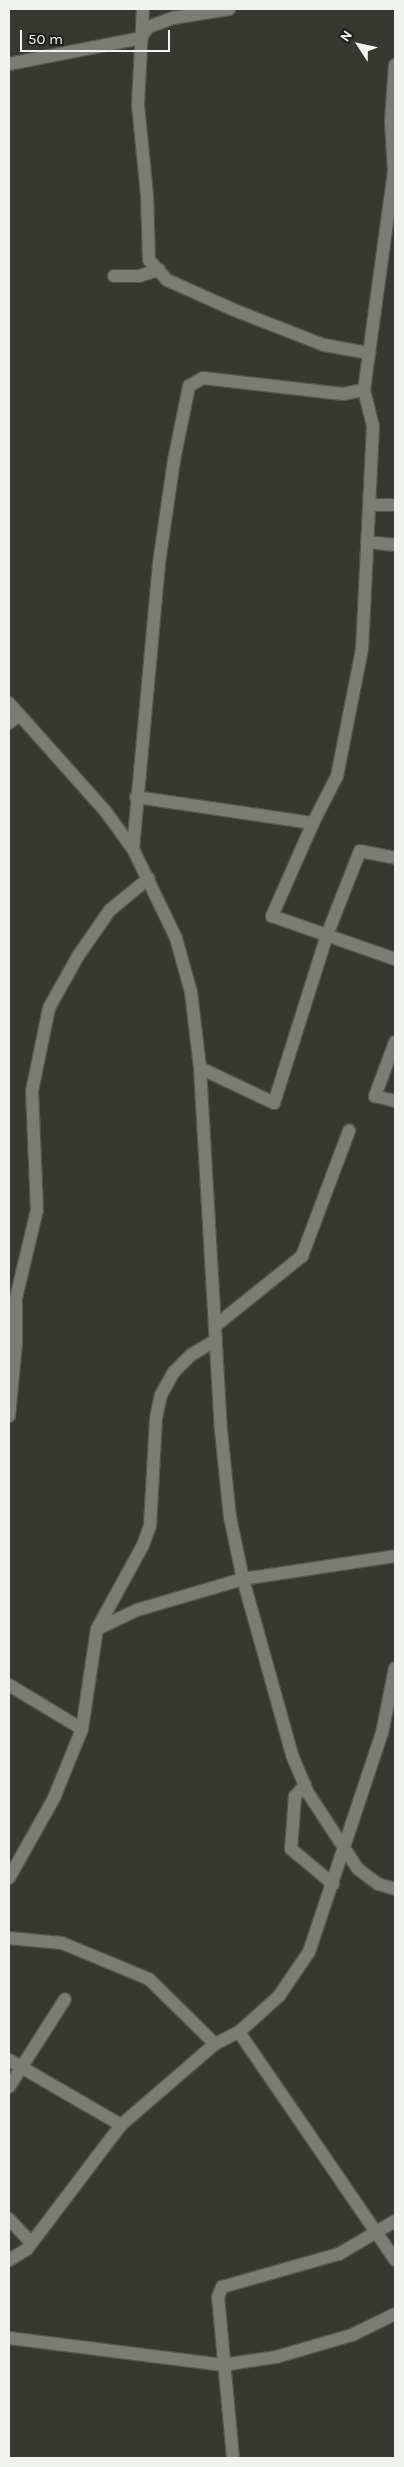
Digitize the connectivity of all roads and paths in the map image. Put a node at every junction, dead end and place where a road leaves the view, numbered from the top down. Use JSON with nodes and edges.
{"nodes":[{"id":1,"x":143,"y":9,"type":"edge"},
{"id":2,"x":229,"y":9,"type":"edge"},
{"id":3,"x":141,"y":38,"type":"junction"},
{"id":4,"x":9,"y":64,"type":"edge"},
{"id":5,"x":395,"y":65,"type":"edge"},
{"id":6,"x":394,"y":94,"type":"edge"},
{"id":7,"x":159,"y":270,"type":"junction"},
{"id":8,"x":114,"y":276,"type":"dead end"},
{"id":9,"x":369,"y":353,"type":"junction"},
{"id":10,"x":364,"y":390,"type":"junction"},
{"id":11,"x":370,"y":505,"type":"junction"},
{"id":12,"x":395,"y":505,"type":"edge"},
{"id":13,"x":367,"y":542,"type":"junction"},
{"id":14,"x":395,"y":545,"type":"edge"},
{"id":15,"x":9,"y":703,"type":"edge"},
{"id":16,"x":19,"y":715,"type":"junction"},
{"id":17,"x":9,"y":723,"type":"edge"},
{"id":18,"x":136,"y":797,"type":"junction"},
{"id":19,"x":313,"y":823,"type":"junction"},
{"id":20,"x":133,"y":849,"type":"junction"},
{"id":21,"x":395,"y":858,"type":"edge"},
{"id":22,"x":149,"y":878,"type":"junction"},
{"id":23,"x":327,"y":935,"type":"junction"},
{"id":24,"x":395,"y":959,"type":"edge"},
{"id":25,"x":395,"y":1042,"type":"edge"},
{"id":26,"x":200,"y":1068,"type":"junction"},
{"id":27,"x":395,"y":1101,"type":"edge"},
{"id":28,"x":349,"y":1131,"type":"dead end"},
{"id":29,"x":215,"y":1326,"type":"junction"},
{"id":30,"x":216,"y":1340,"type":"junction"},
{"id":31,"x":9,"y":1416,"type":"edge"},
{"id":32,"x":395,"y":1556,"type":"edge"},
{"id":33,"x":243,"y":1579,"type":"junction"},
{"id":34,"x":97,"y":1630,"type":"junction"},
{"id":35,"x":395,"y":1668,"type":"edge"},
{"id":36,"x":9,"y":1685,"type":"edge"},
{"id":37,"x":82,"y":1729,"type":"junction"},
{"id":38,"x":305,"y":1784,"type":"junction"},
{"id":39,"x":344,"y":1850,"type":"junction"},
{"id":40,"x":9,"y":1878,"type":"edge"},
{"id":41,"x":333,"y":1884,"type":"junction"},
{"id":42,"x":395,"y":1889,"type":"edge"},
{"id":43,"x":9,"y":1938,"type":"edge"},
{"id":44,"x":65,"y":2000,"type":"dead end"},
{"id":45,"x":239,"y":2032,"type":"junction"},
{"id":46,"x":215,"y":2044,"type":"junction"},
{"id":47,"x":9,"y":2060,"type":"edge"},
{"id":48,"x":20,"y":2069,"type":"junction"},
{"id":49,"x":9,"y":2087,"type":"edge"},
{"id":50,"x":121,"y":2125,"type":"junction"},
{"id":51,"x":9,"y":2219,"type":"edge"},
{"id":52,"x":395,"y":2221,"type":"edge"},
{"id":53,"x":377,"y":2234,"type":"junction"},
{"id":54,"x":31,"y":2242,"type":"junction"},
{"id":55,"x":9,"y":2260,"type":"edge"},
{"id":56,"x":395,"y":2260,"type":"edge"},
{"id":57,"x":395,"y":2314,"type":"edge"},
{"id":58,"x":9,"y":2338,"type":"edge"},
{"id":59,"x":223,"y":2365,"type":"junction"},
{"id":60,"x":233,"y":2458,"type":"edge"}],
"edges":[{"from":1,"to":3,"type":"street"},
{"from":2,"to":3,"type":"street"},
{"from":3,"to":4,"type":"street"},
{"from":3,"to":7,"type":"street"},
{"from":5,"to":6,"type":"street"},
{"from":6,"to":9,"type":"street"},
{"from":7,"to":8,"type":"street"},
{"from":7,"to":9,"type":"street"},
{"from":9,"to":10,"type":"street"},
{"from":10,"to":11,"type":"street"},
{"from":10,"to":18,"type":"street"},
{"from":11,"to":12,"type":"street"},
{"from":11,"to":13,"type":"street"},
{"from":13,"to":14,"type":"street"},
{"from":13,"to":19,"type":"street"},
{"from":15,"to":16,"type":"street"},
{"from":16,"to":17,"type":"street"},
{"from":16,"to":20,"type":"street"},
{"from":18,"to":19,"type":"street"},
{"from":18,"to":20,"type":"street"},
{"from":19,"to":23,"type":"street"},
{"from":20,"to":22,"type":"street"},
{"from":21,"to":23,"type":"street"},
{"from":22,"to":26,"type":"street"},
{"from":22,"to":31,"type":"street"},
{"from":23,"to":24,"type":"street"},
{"from":23,"to":26,"type":"street"},
{"from":25,"to":27,"type":"street"},
{"from":26,"to":29,"type":"street"},
{"from":28,"to":29,"type":"street"},
{"from":29,"to":30,"type":"street"},
{"from":30,"to":33,"type":"street"},
{"from":30,"to":34,"type":"street"},
{"from":32,"to":33,"type":"street"},
{"from":33,"to":34,"type":"street"},
{"from":33,"to":38,"type":"street"},
{"from":34,"to":37,"type":"street"},
{"from":35,"to":39,"type":"street"},
{"from":36,"to":37,"type":"street"},
{"from":37,"to":40,"type":"street"},
{"from":38,"to":39,"type":"street"},
{"from":38,"to":41,"type":"street"},
{"from":39,"to":41,"type":"street"},
{"from":39,"to":42,"type":"street"},
{"from":41,"to":45,"type":"street"},
{"from":43,"to":46,"type":"street"},
{"from":44,"to":48,"type":"street"},
{"from":45,"to":46,"type":"street"},
{"from":45,"to":53,"type":"street"},
{"from":46,"to":50,"type":"street"},
{"from":47,"to":48,"type":"street"},
{"from":48,"to":49,"type":"street"},
{"from":48,"to":50,"type":"street"},
{"from":50,"to":54,"type":"street"},
{"from":51,"to":54,"type":"street"},
{"from":52,"to":53,"type":"street"},
{"from":53,"to":56,"type":"street"},
{"from":53,"to":59,"type":"street"},
{"from":54,"to":55,"type":"street"},
{"from":57,"to":59,"type":"street"},
{"from":58,"to":59,"type":"street"},
{"from":59,"to":60,"type":"street"}]}
